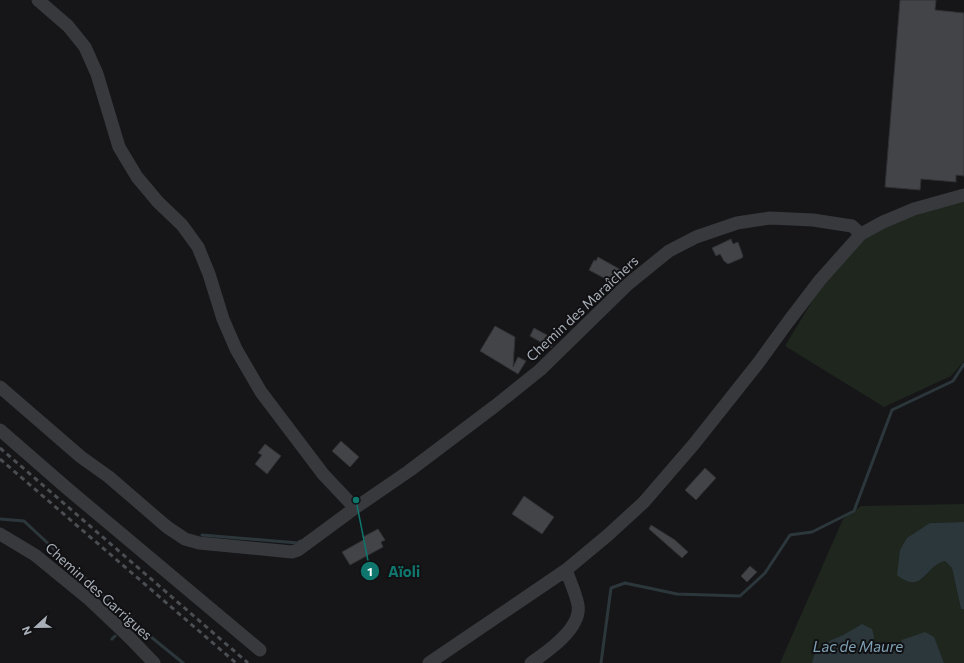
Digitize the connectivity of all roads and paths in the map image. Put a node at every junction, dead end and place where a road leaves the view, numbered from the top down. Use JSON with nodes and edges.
{"nodes":[{"id":1,"x":38,"y":0,"type":"edge"},
{"id":2,"x":964,"y":195,"type":"edge"},
{"id":3,"x":861,"y":234,"type":"junction"},
{"id":4,"x":0,"y":387,"type":"edge"},
{"id":5,"x":0,"y":430,"type":"edge"},
{"id":6,"x":355,"y":508,"type":"junction"},
{"id":7,"x":0,"y":534,"type":"edge"},
{"id":8,"x":566,"y":570,"type":"junction"},
{"id":9,"x":260,"y":650,"type":"dead end"},
{"id":10,"x":154,"y":663,"type":"edge"},
{"id":11,"x":429,"y":663,"type":"edge"},
{"id":12,"x":531,"y":663,"type":"edge"}],
"edges":[{"from":1,"to":6,"type":"street"},
{"from":2,"to":3,"type":"street"},
{"from":3,"to":6,"type":"street","name":"Chemin des Maraîchers"},
{"from":3,"to":8,"type":"street"},
{"from":4,"to":6,"type":"street","name":"Chemin des Maraîchers"},
{"from":5,"to":9,"type":"street"},
{"from":7,"to":10,"type":"street","name":"Chemin des Garrigues"},
{"from":8,"to":11,"type":"street"},
{"from":8,"to":12,"type":"street"}]}
